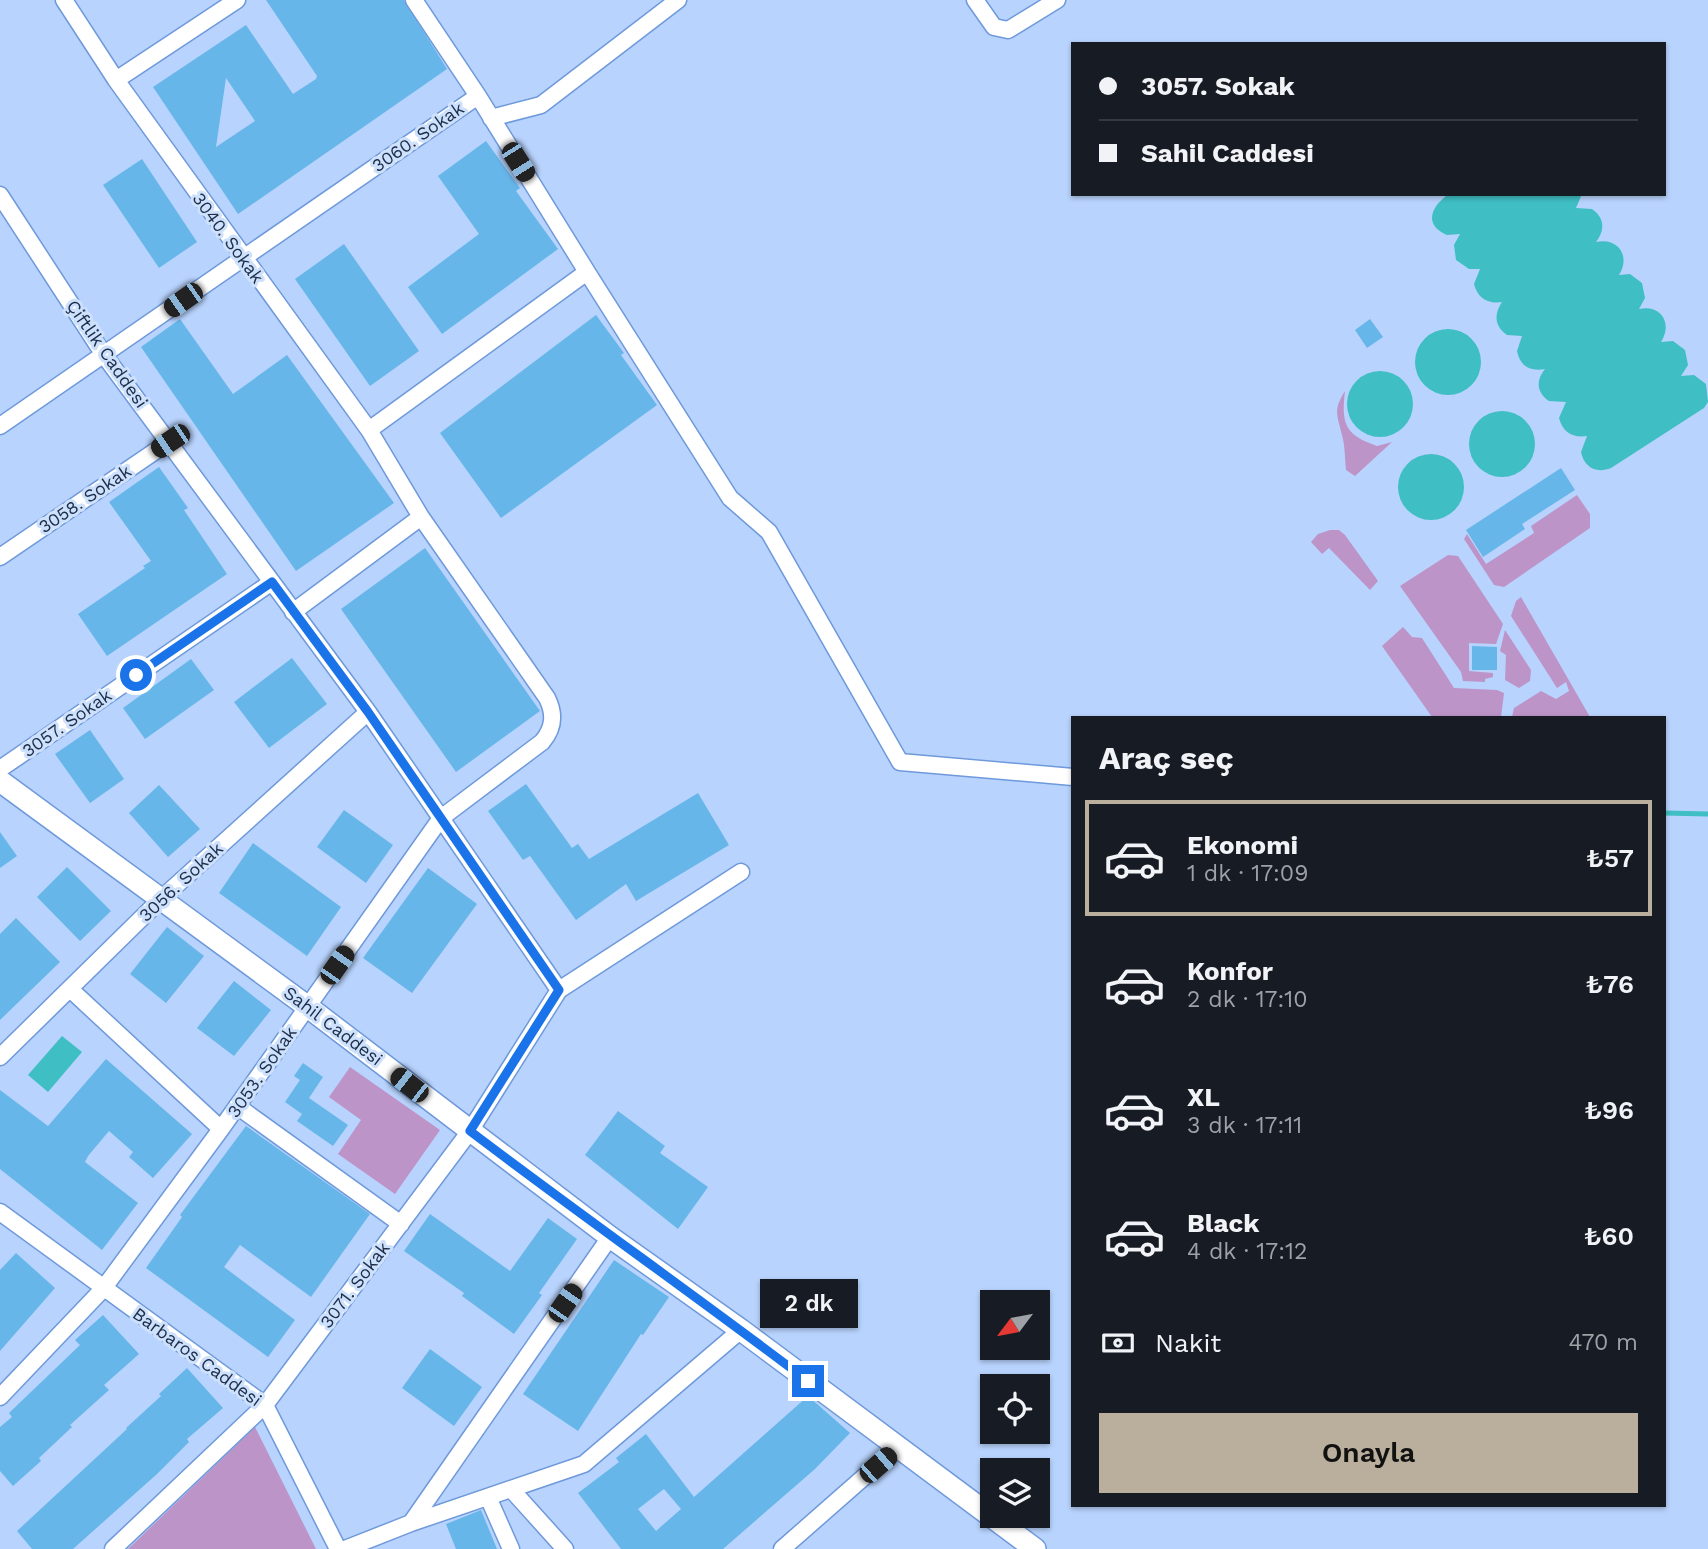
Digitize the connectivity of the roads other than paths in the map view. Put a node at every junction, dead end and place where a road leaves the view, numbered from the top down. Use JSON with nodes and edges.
{"nodes":[{"id":1,"x":64,"y":0,"type":"edge"},
{"id":2,"x":237,"y":0,"type":"edge"},
{"id":3,"x":414,"y":0,"type":"edge"},
{"id":4,"x":678,"y":0,"type":"edge"},
{"id":5,"x":975,"y":0,"type":"edge"},
{"id":6,"x":1057,"y":0,"type":"edge"},
{"id":7,"x":116,"y":80,"type":"junction"},
{"id":8,"x":478,"y":96,"type":"junction"},
{"id":9,"x":491,"y":118,"type":"junction"},
{"id":10,"x":0,"y":195,"type":"edge"},
{"id":11,"x":242,"y":258,"type":"junction"},
{"id":12,"x":587,"y":272,"type":"junction"},
{"id":13,"x":104,"y":355,"type":"junction"},
{"id":14,"x":0,"y":426,"type":"edge"},
{"id":15,"x":369,"y":430,"type":"junction"},
{"id":16,"x":170,"y":441,"type":"junction"},
{"id":17,"x":421,"y":517,"type":"junction"},
{"id":18,"x":0,"y":557,"type":"edge"},
{"id":19,"x":272,"y":582,"type":"junction"},
{"id":20,"x":293,"y":612,"type":"junction"},
{"id":21,"x":368,"y":712,"type":"junction"},
{"id":22,"x":0,"y":769,"type":"edge"},
{"id":23,"x":1071,"y":777,"type":"edge"},
{"id":24,"x":0,"y":781,"type":"edge"},
{"id":25,"x":440,"y":818,"type":"junction"},
{"id":26,"x":741,"y":872,"type":"dead end"},
{"id":27,"x":160,"y":899,"type":"junction"},
{"id":28,"x":70,"y":989,"type":"junction"},
{"id":29,"x":559,"y":990,"type":"junction"},
{"id":30,"x":308,"y":1007,"type":"junction"},
{"id":31,"x":0,"y":1057,"type":"edge"},
{"id":32,"x":237,"y":1107,"type":"junction"},
{"id":33,"x":221,"y":1129,"type":"junction"},
{"id":34,"x":470,"y":1131,"type":"junction"},
{"id":35,"x":0,"y":1212,"type":"edge"},
{"id":36,"x":401,"y":1224,"type":"junction"},
{"id":37,"x":610,"y":1237,"type":"junction"},
{"id":38,"x":103,"y":1289,"type":"junction"},
{"id":39,"x":741,"y":1330,"type":"junction"},
{"id":40,"x":0,"y":1397,"type":"edge"},
{"id":41,"x":265,"y":1405,"type":"junction"},
{"id":42,"x":897,"y":1448,"type":"junction"},
{"id":43,"x":511,"y":1489,"type":"junction"},
{"id":44,"x":488,"y":1497,"type":"junction"},
{"id":45,"x":411,"y":1523,"type":"junction"},
{"id":46,"x":113,"y":1549,"type":"edge"},
{"id":47,"x":338,"y":1549,"type":"edge"},
{"id":48,"x":345,"y":1549,"type":"edge"},
{"id":49,"x":512,"y":1549,"type":"edge"},
{"id":50,"x":565,"y":1549,"type":"edge"},
{"id":51,"x":782,"y":1549,"type":"edge"},
{"id":52,"x":1035,"y":1549,"type":"edge"}],
"edges":[{"from":1,"to":7,"type":"street","name":"3040. Sokak"},
{"from":2,"to":7,"type":"street"},
{"from":3,"to":8,"type":"street"},
{"from":4,"to":9,"type":"street"},
{"from":5,"to":6,"type":"street"},
{"from":7,"to":11,"type":"street","name":"3040. Sokak"},
{"from":8,"to":9,"type":"street","name":"3060. Sokak"},
{"from":8,"to":11,"type":"street","name":"3060. Sokak"},
{"from":9,"to":12,"type":"street","name":"3060. Sokak"},
{"from":10,"to":13,"type":"street","name":"Çiftlik Caddesi"},
{"from":11,"to":13,"type":"street","name":"3060. Sokak"},
{"from":11,"to":15,"type":"street","name":"3040. Sokak"},
{"from":12,"to":15,"type":"street"},
{"from":12,"to":23,"type":"street","name":"3060. Sokak"},
{"from":13,"to":14,"type":"street","name":"3060. Sokak"},
{"from":13,"to":16,"type":"street","name":"Çiftlik Caddesi"},
{"from":15,"to":17,"type":"street","name":"3040. Sokak"},
{"from":16,"to":18,"type":"street","name":"3058. Sokak"},
{"from":16,"to":19,"type":"street","name":"Çiftlik Caddesi"},
{"from":17,"to":20,"type":"street"},
{"from":17,"to":25,"type":"street","name":"3040. Sokak"},
{"from":19,"to":20,"type":"street","name":"Çiftlik Caddesi"},
{"from":19,"to":22,"type":"street","name":"3057. Sokak"},
{"from":20,"to":21,"type":"street","name":"Çiftlik Caddesi"},
{"from":21,"to":25,"type":"street","name":"Çiftlik Caddesi"},
{"from":21,"to":27,"type":"street","name":"3056. Sokak"},
{"from":24,"to":27,"type":"street","name":"Sahil Caddesi"},
{"from":25,"to":29,"type":"street","name":"Çiftlik Caddesi"},
{"from":25,"to":30,"type":"street","name":"3053. Sokak"},
{"from":26,"to":29,"type":"street"},
{"from":27,"to":28,"type":"street","name":"3056. Sokak"},
{"from":27,"to":30,"type":"street","name":"Sahil Caddesi"},
{"from":28,"to":31,"type":"street","name":"3056. Sokak"},
{"from":28,"to":33,"type":"street"},
{"from":29,"to":34,"type":"street","name":"3071. Sokak"},
{"from":30,"to":32,"type":"street","name":"3053. Sokak"},
{"from":30,"to":34,"type":"street","name":"Sahil Caddesi"},
{"from":32,"to":33,"type":"street","name":"3053. Sokak"},
{"from":32,"to":36,"type":"street"},
{"from":33,"to":38,"type":"street","name":"3053. Sokak"},
{"from":34,"to":36,"type":"street","name":"3071. Sokak"},
{"from":34,"to":37,"type":"street","name":"Sahil Caddesi"},
{"from":35,"to":38,"type":"street","name":"Barbaros Caddesi"},
{"from":36,"to":41,"type":"street","name":"3071. Sokak"},
{"from":37,"to":39,"type":"street","name":"Sahil Caddesi"},
{"from":37,"to":45,"type":"street"},
{"from":38,"to":40,"type":"street","name":"3053. Sokak"},
{"from":38,"to":41,"type":"street","name":"Barbaros Caddesi"},
{"from":39,"to":42,"type":"street","name":"Sahil Caddesi"},
{"from":39,"to":43,"type":"street"},
{"from":41,"to":46,"type":"street","name":"3071. Sokak"},
{"from":41,"to":47,"type":"street","name":"Barbaros Caddesi"},
{"from":42,"to":51,"type":"street"},
{"from":42,"to":52,"type":"street","name":"Sahil Caddesi"},
{"from":43,"to":44,"type":"street"},
{"from":43,"to":50,"type":"street"},
{"from":44,"to":45,"type":"street"},
{"from":44,"to":49,"type":"street"},
{"from":45,"to":48,"type":"street"}]}
